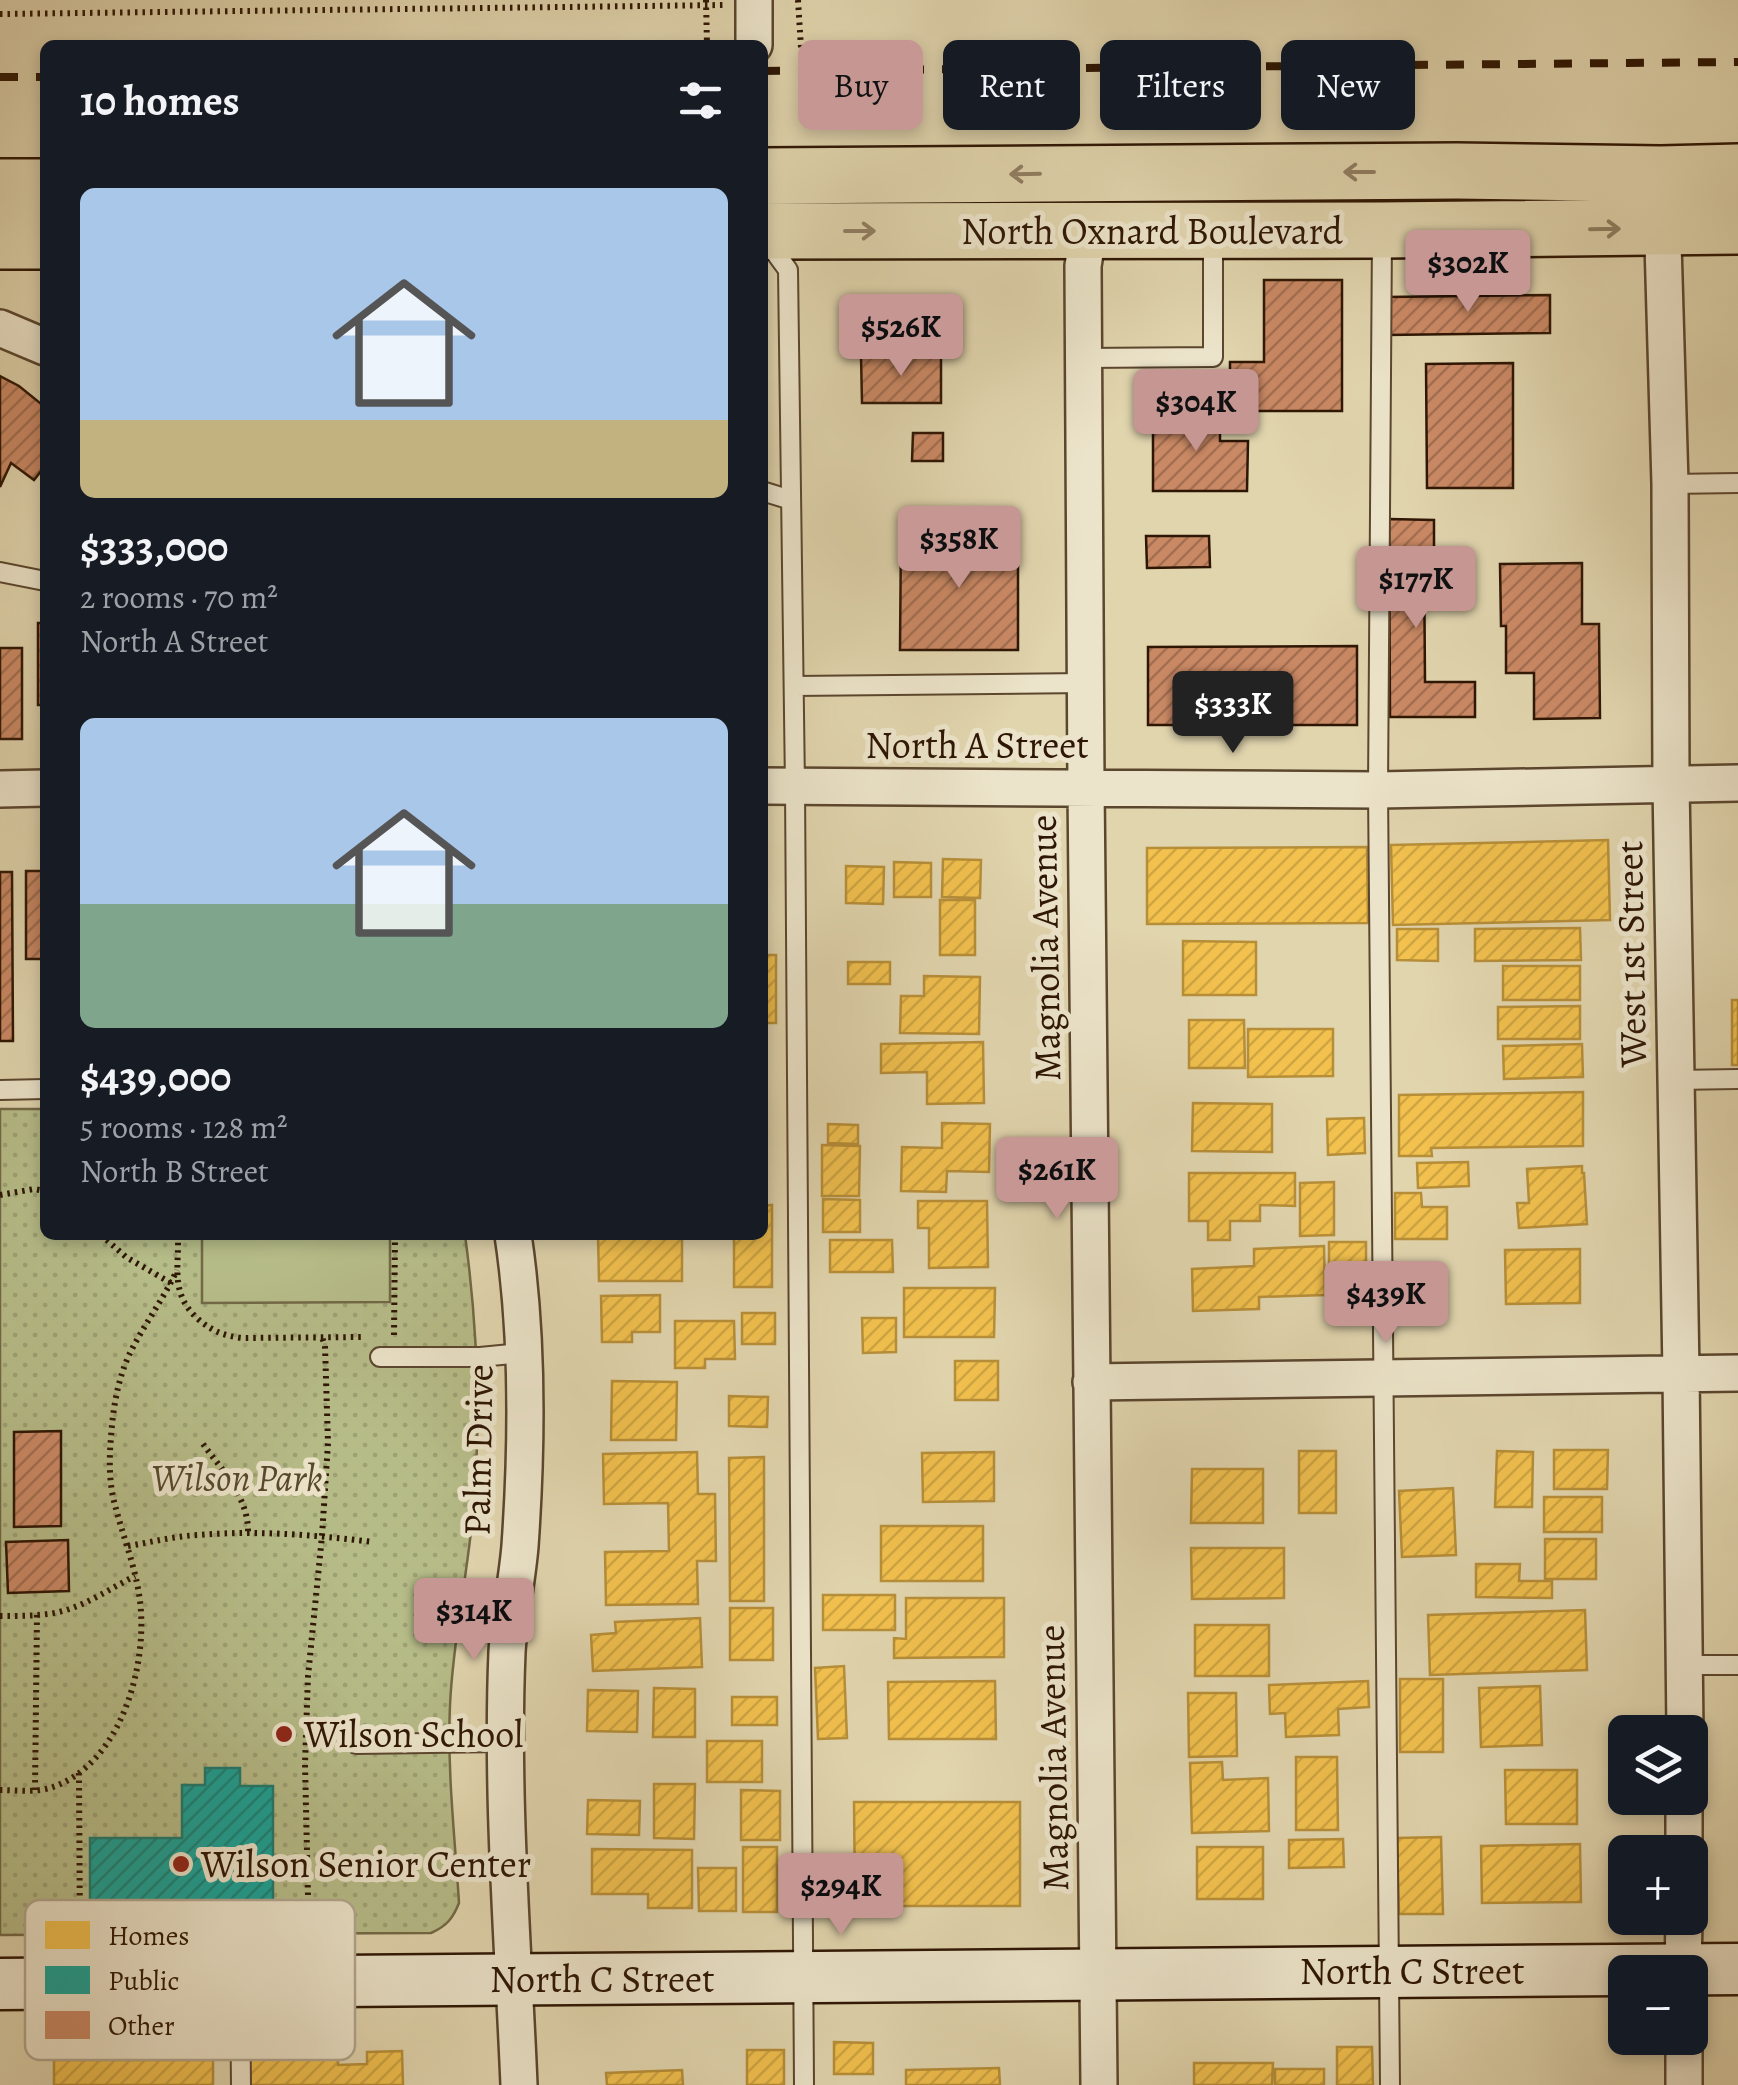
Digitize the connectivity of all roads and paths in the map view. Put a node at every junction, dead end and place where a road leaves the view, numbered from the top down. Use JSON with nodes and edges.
{"nodes":[{"id":1,"x":798,"y":0,"type":"edge"},
{"id":2,"x":706,"y":2,"type":"edge"},
{"id":3,"x":754,"y":2,"type":"edge"},
{"id":4,"x":0,"y":14,"type":"edge"},
{"id":5,"x":707,"y":40,"type":"edge"},
{"id":6,"x":754,"y":40,"type":"edge"},
{"id":7,"x":800,"y":40,"type":"edge"},
{"id":8,"x":1738,"y":172,"type":"edge"},
{"id":9,"x":1123,"y":173,"type":"junction"},
{"id":10,"x":1661,"y":174,"type":"junction"},
{"id":11,"x":768,"y":176,"type":"edge"},
{"id":12,"x":0,"y":187,"type":"edge"},
{"id":13,"x":40,"y":187,"type":"edge"},
{"id":14,"x":1738,"y":226,"type":"edge"},
{"id":15,"x":1662,"y":228,"type":"junction"},
{"id":16,"x":1212,"y":230,"type":"junction"},
{"id":17,"x":1382,"y":230,"type":"junction"},
{"id":18,"x":1094,"y":231,"type":"junction"},
{"id":19,"x":768,"y":233,"type":"edge"},
{"id":20,"x":40,"y":240,"type":"edge"},
{"id":21,"x":0,"y":242,"type":"edge"},
{"id":22,"x":768,"y":242,"type":"edge"},
{"id":23,"x":0,"y":328,"type":"edge"},
{"id":24,"x":40,"y":344,"type":"edge"},
{"id":25,"x":1083,"y":358,"type":"junction"},
{"id":26,"x":1670,"y":484,"type":"junction"},
{"id":27,"x":1738,"y":484,"type":"edge"},
{"id":28,"x":768,"y":493,"type":"edge"},
{"id":29,"x":791,"y":500,"type":"junction"},
{"id":30,"x":0,"y":572,"type":"edge"},
{"id":31,"x":40,"y":580,"type":"edge"},
{"id":32,"x":1087,"y":683,"type":"junction"},
{"id":33,"x":794,"y":686,"type":"junction"},
{"id":34,"x":1738,"y":783,"type":"edge"},
{"id":35,"x":1670,"y":784,"type":"junction"},
{"id":36,"x":779,"y":787,"type":"edge"},
{"id":37,"x":1086,"y":787,"type":"junction"},
{"id":38,"x":40,"y":788,"type":"edge"},
{"id":39,"x":0,"y":789,"type":"edge"},
{"id":40,"x":1378,"y":790,"type":"junction"},
{"id":41,"x":1738,"y":1079,"type":"edge"},
{"id":42,"x":1675,"y":1080,"type":"junction"},
{"id":43,"x":0,"y":1090,"type":"edge"},
{"id":44,"x":40,"y":1090,"type":"edge"},
{"id":45,"x":40,"y":1190,"type":"edge"},
{"id":46,"x":0,"y":1195,"type":"edge"},
{"id":47,"x":106,"y":1240,"type":"edge"},
{"id":48,"x":178,"y":1240,"type":"edge"},
{"id":49,"x":395,"y":1240,"type":"edge"},
{"id":50,"x":514,"y":1240,"type":"edge"},
{"id":51,"x":177,"y":1270,"type":"junction"},
{"id":52,"x":171,"y":1283,"type":"junction"},
{"id":53,"x":412,"y":1335,"type":"dead end"},
{"id":54,"x":394,"y":1336,"type":"junction"},
{"id":55,"x":322,"y":1337,"type":"junction"},
{"id":56,"x":522,"y":1353,"type":"junction"},
{"id":57,"x":380,"y":1357,"type":"dead end"},
{"id":58,"x":1682,"y":1373,"type":"junction"},
{"id":59,"x":1738,"y":1373,"type":"edge"},
{"id":60,"x":1382,"y":1378,"type":"junction"},
{"id":61,"x":1092,"y":1382,"type":"junction"},
{"id":62,"x":203,"y":1444,"type":"dead end"},
{"id":63,"x":248,"y":1533,"type":"junction"},
{"id":64,"x":322,"y":1536,"type":"junction"},
{"id":65,"x":373,"y":1542,"type":"dead end"},
{"id":66,"x":128,"y":1546,"type":"junction"},
{"id":67,"x":135,"y":1576,"type":"junction"},
{"id":68,"x":37,"y":1614,"type":"junction"},
{"id":69,"x":0,"y":1616,"type":"edge"},
{"id":70,"x":1738,"y":1664,"type":"edge"},
{"id":71,"x":1685,"y":1665,"type":"junction"},
{"id":72,"x":1685,"y":1715,"type":"edge"},
{"id":73,"x":505,"y":1742,"type":"junction"},
{"id":74,"x":356,"y":1744,"type":"dead end"},
{"id":75,"x":79,"y":1773,"type":"junction"},
{"id":76,"x":0,"y":1790,"type":"edge"},
{"id":77,"x":35,"y":1790,"type":"junction"},
{"id":78,"x":80,"y":1900,"type":"edge"},
{"id":79,"x":308,"y":1900,"type":"edge"},
{"id":80,"x":1738,"y":1969,"type":"edge"},
{"id":81,"x":1708,"y":1970,"type":"edge"},
{"id":82,"x":1389,"y":1971,"type":"junction"},
{"id":83,"x":1608,"y":1971,"type":"edge"},
{"id":84,"x":1098,"y":1976,"type":"junction"},
{"id":85,"x":512,"y":1978,"type":"junction"},
{"id":86,"x":804,"y":1979,"type":"junction"},
{"id":87,"x":355,"y":1981,"type":"edge"},
{"id":88,"x":0,"y":1984,"type":"edge"},
{"id":89,"x":25,"y":1984,"type":"edge"},
{"id":90,"x":1684,"y":2055,"type":"edge"},
{"id":91,"x":241,"y":2060,"type":"edge"},
{"id":92,"x":241,"y":2085,"type":"edge"},
{"id":93,"x":519,"y":2085,"type":"edge"},
{"id":94,"x":804,"y":2085,"type":"edge"},
{"id":95,"x":1099,"y":2085,"type":"edge"},
{"id":96,"x":1390,"y":2085,"type":"edge"},
{"id":97,"x":1684,"y":2085,"type":"edge"}],
"edges":[{"from":1,"to":7,"type":"path"},
{"from":2,"to":3,"type":"path"},
{"from":2,"to":4,"type":"path"},
{"from":2,"to":5,"type":"path"},
{"from":3,"to":6,"type":"street"},
{"from":8,"to":10,"type":"main road","name":"North Oxnard Boulevard"},
{"from":10,"to":9,"type":"main road","name":"North Oxnard Boulevard","one_way":true},
{"from":9,"to":11,"type":"main road","name":"North Oxnard Boulevard","one_way":true},
{"from":9,"to":18,"type":"main road"},
{"from":10,"to":15,"type":"street","name":"West 1st Street"},
{"from":12,"to":13,"type":"main road"},
{"from":14,"to":15,"type":"main road","name":"North Oxnard Boulevard"},
{"from":17,"to":15,"type":"main road","name":"North Oxnard Boulevard","one_way":true},
{"from":15,"to":26,"type":"street","name":"West 1st Street"},
{"from":16,"to":17,"type":"main road","name":"North Oxnard Boulevard"},
{"from":16,"to":18,"type":"main road","name":"North Oxnard Boulevard"},
{"from":16,"to":25,"type":"lane"},
{"from":17,"to":40,"type":"lane"},
{"from":19,"to":18,"type":"main road","name":"North Oxnard Boulevard","one_way":true},
{"from":18,"to":25,"type":"street","name":"Magnolia Avenue"},
{"from":20,"to":21,"type":"main road"},
{"from":22,"to":29,"type":"lane"},
{"from":23,"to":24,"type":"street"},
{"from":25,"to":32,"type":"street","name":"Magnolia Avenue"},
{"from":26,"to":27,"type":"lane"},
{"from":26,"to":35,"type":"street","name":"West 1st Street"},
{"from":28,"to":29,"type":"lane"},
{"from":29,"to":33,"type":"lane"},
{"from":30,"to":31,"type":"lane"},
{"from":32,"to":33,"type":"lane"},
{"from":32,"to":37,"type":"street","name":"Magnolia Avenue"},
{"from":33,"to":36,"type":"lane"},
{"from":34,"to":35,"type":"street","name":"North A Street"},
{"from":35,"to":40,"type":"street","name":"North A Street"},
{"from":35,"to":42,"type":"street","name":"West 1st Street"},
{"from":36,"to":37,"type":"street","name":"North A Street"},
{"from":36,"to":86,"type":"lane"},
{"from":37,"to":40,"type":"street","name":"North A Street"},
{"from":37,"to":61,"type":"street","name":"Magnolia Avenue"},
{"from":38,"to":39,"type":"street"},
{"from":40,"to":60,"type":"lane"},
{"from":41,"to":42,"type":"lane"},
{"from":42,"to":58,"type":"street","name":"West 1st Street"},
{"from":43,"to":44,"type":"lane"},
{"from":45,"to":46,"type":"path"},
{"from":47,"to":52,"type":"path"},
{"from":48,"to":51,"type":"path"},
{"from":49,"to":54,"type":"path"},
{"from":50,"to":56,"type":"street","name":"Palm Drive"},
{"from":51,"to":52,"type":"path"},
{"from":51,"to":55,"type":"path"},
{"from":52,"to":66,"type":"path"},
{"from":53,"to":54,"type":"path"},
{"from":54,"to":55,"type":"path"},
{"from":55,"to":64,"type":"path"},
{"from":56,"to":57,"type":"lane"},
{"from":56,"to":73,"type":"street","name":"Palm Drive"},
{"from":58,"to":59,"type":"street"},
{"from":58,"to":60,"type":"street"},
{"from":58,"to":71,"type":"street","name":"West 1st Street"},
{"from":60,"to":61,"type":"street"},
{"from":60,"to":82,"type":"lane"},
{"from":61,"to":84,"type":"street","name":"Magnolia Avenue"},
{"from":62,"to":63,"type":"path"},
{"from":63,"to":64,"type":"path"},
{"from":63,"to":66,"type":"path"},
{"from":64,"to":65,"type":"path"},
{"from":64,"to":79,"type":"path"},
{"from":66,"to":67,"type":"path"},
{"from":67,"to":68,"type":"path"},
{"from":67,"to":75,"type":"path"},
{"from":68,"to":69,"type":"path"},
{"from":68,"to":77,"type":"path"},
{"from":70,"to":71,"type":"lane"},
{"from":71,"to":72,"type":"street","name":"West 1st Street"},
{"from":73,"to":74,"type":"lane"},
{"from":73,"to":85,"type":"street","name":"Palm Drive"},
{"from":75,"to":77,"type":"path"},
{"from":75,"to":78,"type":"path"},
{"from":76,"to":77,"type":"path"},
{"from":80,"to":81,"type":"street","name":"North C Street"},
{"from":82,"to":83,"type":"street","name":"North C Street"},
{"from":82,"to":84,"type":"street","name":"North C Street"},
{"from":82,"to":96,"type":"lane"},
{"from":84,"to":86,"type":"street","name":"North C Street"},
{"from":84,"to":95,"type":"street","name":"Magnolia Avenue"},
{"from":85,"to":86,"type":"street","name":"North C Street"},
{"from":85,"to":87,"type":"street","name":"North C Street"},
{"from":85,"to":93,"type":"street","name":"Palm Drive"},
{"from":86,"to":94,"type":"lane"},
{"from":88,"to":89,"type":"street","name":"North C Street"},
{"from":90,"to":97,"type":"street"},
{"from":91,"to":92,"type":"lane"}]}
